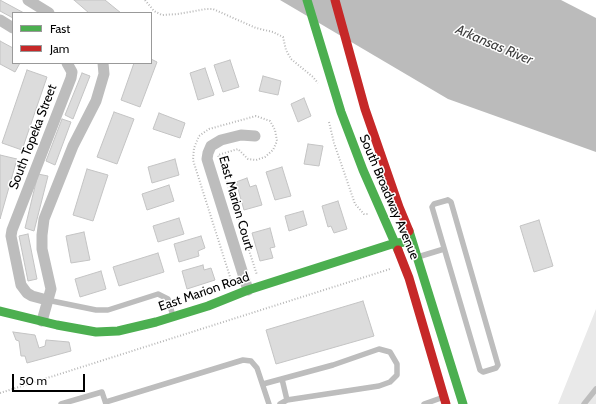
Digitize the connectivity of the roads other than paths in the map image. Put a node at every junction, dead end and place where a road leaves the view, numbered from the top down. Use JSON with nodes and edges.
{"nodes":[{"id":1,"x":28,"y":0,"type":"edge"},
{"id":2,"x":307,"y":0,"type":"edge"},
{"id":3,"x":335,"y":0,"type":"edge"},
{"id":4,"x":47,"y":12,"type":"edge"},
{"id":5,"x":0,"y":20,"type":"edge"},
{"id":6,"x":12,"y":27,"type":"edge"},
{"id":7,"x":68,"y":64,"type":"edge"},
{"id":8,"x":103,"y":64,"type":"edge"},
{"id":9,"x":255,"y":136,"type":"dead end"},
{"id":10,"x":413,"y":241,"type":"junction"},
{"id":11,"x":395,"y":243,"type":"junction"},
{"id":12,"x":444,"y":249,"type":"junction"},
{"id":13,"x":418,"y":257,"type":"junction"},
{"id":14,"x":403,"y":262,"type":"junction"},
{"id":15,"x":246,"y":285,"type":"junction"},
{"id":16,"x":47,"y":300,"type":"junction"},
{"id":17,"x":0,"y":311,"type":"edge"},
{"id":18,"x":173,"y":317,"type":"junction"},
{"id":19,"x":42,"y":321,"type":"junction"},
{"id":20,"x":282,"y":379,"type":"junction"},
{"id":21,"x":263,"y":384,"type":"junction"},
{"id":22,"x":596,"y":389,"type":"edge"},
{"id":23,"x":459,"y":392,"type":"junction"},
{"id":24,"x":287,"y":400,"type":"junction"},
{"id":25,"x":445,"y":401,"type":"edge"},
{"id":26,"x":106,"y":403,"type":"edge"},
{"id":27,"x":61,"y":404,"type":"edge"},
{"id":28,"x":269,"y":404,"type":"edge"},
{"id":29,"x":280,"y":404,"type":"edge"},
{"id":30,"x":424,"y":404,"type":"edge"},
{"id":31,"x":463,"y":404,"type":"edge"},
{"id":32,"x":584,"y":404,"type":"edge"}],
"edges":[{"from":1,"to":4,"type":"street"},
{"from":2,"to":11,"type":"main road","name":"South Broadway Avenue"},
{"from":3,"to":10,"type":"main road","name":"South Broadway Avenue"},
{"from":5,"to":6,"type":"street"},
{"from":7,"to":16,"type":"street","name":"South Topeka Street"},
{"from":8,"to":16,"type":"street"},
{"from":9,"to":15,"type":"street","name":"East Marion Court"},
{"from":10,"to":11,"type":"main road","name":"East Marion Road"},
{"from":10,"to":13,"type":"main road","name":"South Broadway Avenue"},
{"from":11,"to":14,"type":"main road","name":"South Broadway Avenue"},
{"from":11,"to":15,"type":"main road","name":"East Marion Road"},
{"from":12,"to":12,"type":"lane"},
{"from":12,"to":13,"type":"lane"},
{"from":13,"to":14,"type":"lane"},
{"from":13,"to":23,"type":"main road","name":"South Broadway Avenue"},
{"from":14,"to":25,"type":"main road","name":"South Broadway Avenue"},
{"from":15,"to":18,"type":"main road","name":"East Marion Road"},
{"from":16,"to":18,"type":"lane"},
{"from":16,"to":19,"type":"street"},
{"from":17,"to":19,"type":"main road","name":"East Marion Road"},
{"from":18,"to":19,"type":"main road","name":"East Marion Road"},
{"from":20,"to":21,"type":"lane"},
{"from":20,"to":24,"type":"lane"},
{"from":20,"to":24,"type":"lane"},
{"from":21,"to":26,"type":"lane"},
{"from":21,"to":28,"type":"lane"},
{"from":22,"to":32,"type":"lane"},
{"from":23,"to":25,"type":"lane"},
{"from":23,"to":31,"type":"main road","name":"South Broadway Avenue"},
{"from":24,"to":29,"type":"lane"},
{"from":25,"to":30,"type":"lane"},
{"from":26,"to":27,"type":"lane"}]}
